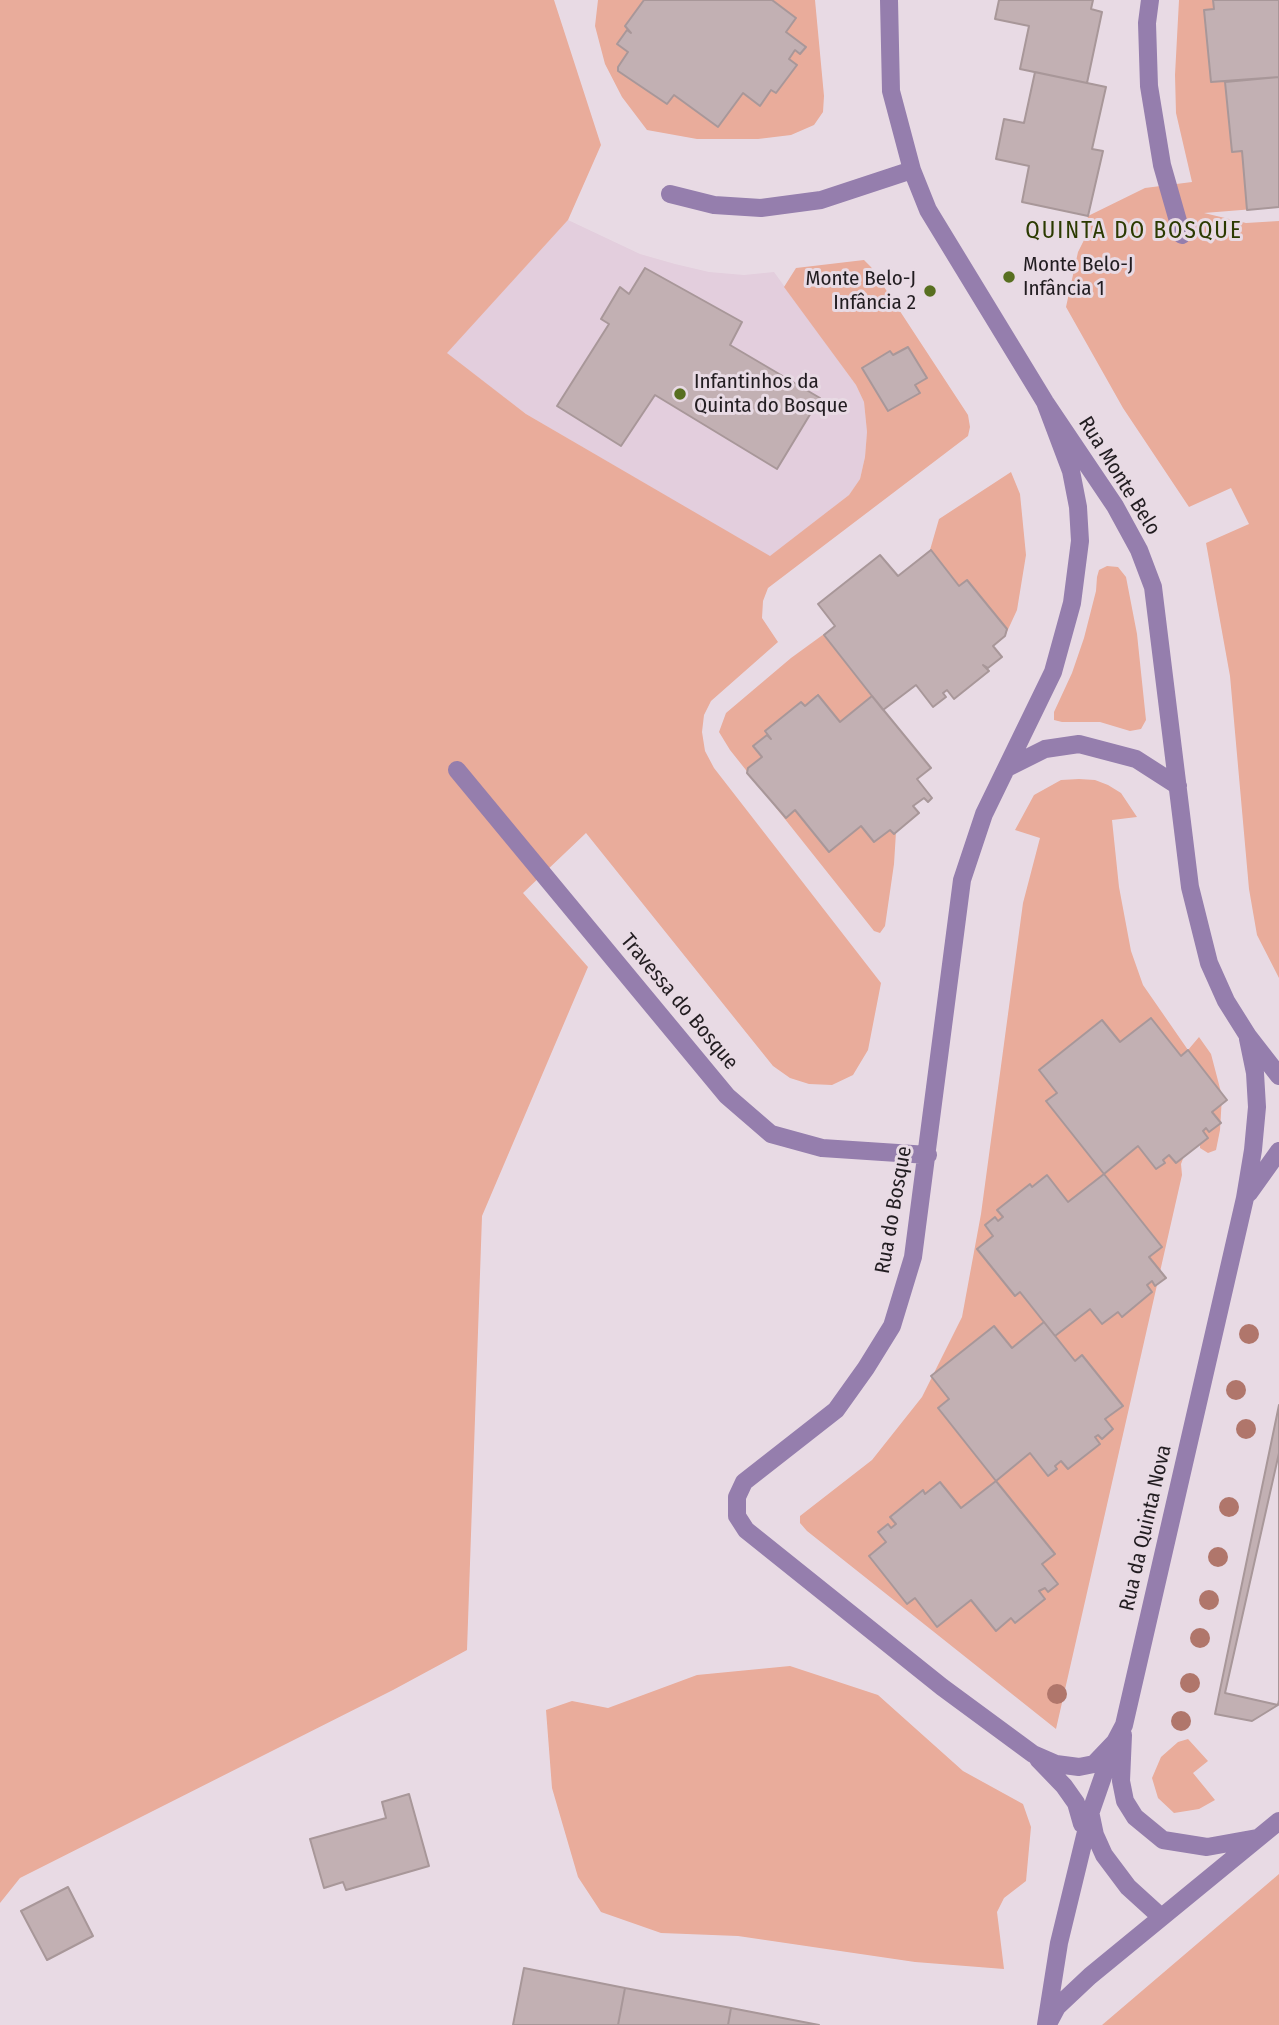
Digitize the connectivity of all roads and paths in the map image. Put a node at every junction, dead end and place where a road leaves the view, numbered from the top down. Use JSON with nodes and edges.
{"nodes":[{"id":1,"x":889,"y":0,"type":"edge"},
{"id":2,"x":1150,"y":0,"type":"edge"},
{"id":3,"x":912,"y":170,"type":"junction"},
{"id":4,"x":670,"y":194,"type":"dead end"},
{"id":5,"x":1182,"y":235,"type":"dead end"},
{"id":6,"x":1045,"y":402,"type":"junction"},
{"id":7,"x":1009,"y":767,"type":"junction"},
{"id":8,"x":457,"y":770,"type":"dead end"},
{"id":9,"x":1178,"y":786,"type":"junction"},
{"id":10,"x":1248,"y":1036,"type":"junction"},
{"id":11,"x":1279,"y":1076,"type":"edge"},
{"id":12,"x":1279,"y":1150,"type":"edge"},
{"id":13,"x":928,"y":1155,"type":"junction"},
{"id":14,"x":1279,"y":1165,"type":"edge"},
{"id":15,"x":1245,"y":1198,"type":"junction"},
{"id":16,"x":1124,"y":1725,"type":"junction"},
{"id":17,"x":1115,"y":1742,"type":"junction"},
{"id":18,"x":1033,"y":1754,"type":"junction"},
{"id":19,"x":1091,"y":1811,"type":"junction"},
{"id":20,"x":1279,"y":1821,"type":"edge"},
{"id":21,"x":1261,"y":1837,"type":"junction"},
{"id":22,"x":1161,"y":1917,"type":"junction"},
{"id":23,"x":1047,"y":2025,"type":"edge"}],
"edges":[{"from":1,"to":3,"type":"street","name":"Rua Monte Belo"},
{"from":2,"to":5,"type":"street"},
{"from":3,"to":4,"type":"street"},
{"from":3,"to":6,"type":"street","name":"Rua Monte Belo"},
{"from":6,"to":7,"type":"street","name":"Rua do Bosque"},
{"from":6,"to":9,"type":"street","name":"Rua Monte Belo"},
{"from":7,"to":9,"type":"street"},
{"from":7,"to":13,"type":"street","name":"Rua do Bosque"},
{"from":8,"to":13,"type":"street","name":"Travessa do Bosque"},
{"from":9,"to":10,"type":"street","name":"Rua Monte Belo"},
{"from":10,"to":11,"type":"street","name":"Rua Monte Belo"},
{"from":10,"to":15,"type":"street","name":"Rua da Quinta Nova"},
{"from":12,"to":15,"type":"street"},
{"from":13,"to":18,"type":"street","name":"Rua do Bosque"},
{"from":14,"to":15,"type":"street"},
{"from":15,"to":16,"type":"street","name":"Rua da Quinta Nova"},
{"from":16,"to":17,"type":"street","name":"Rua da Quinta Nova"},
{"from":16,"to":21,"type":"street"},
{"from":17,"to":18,"type":"street","name":"Rua do Bosque"},
{"from":17,"to":19,"type":"street","name":"Rua da Quinta Nova"},
{"from":18,"to":19,"type":"street"},
{"from":19,"to":22,"type":"street"},
{"from":19,"to":23,"type":"street","name":"Rua da Quinta Nova"},
{"from":20,"to":21,"type":"street"},
{"from":21,"to":22,"type":"street"},
{"from":22,"to":23,"type":"street"}]}
